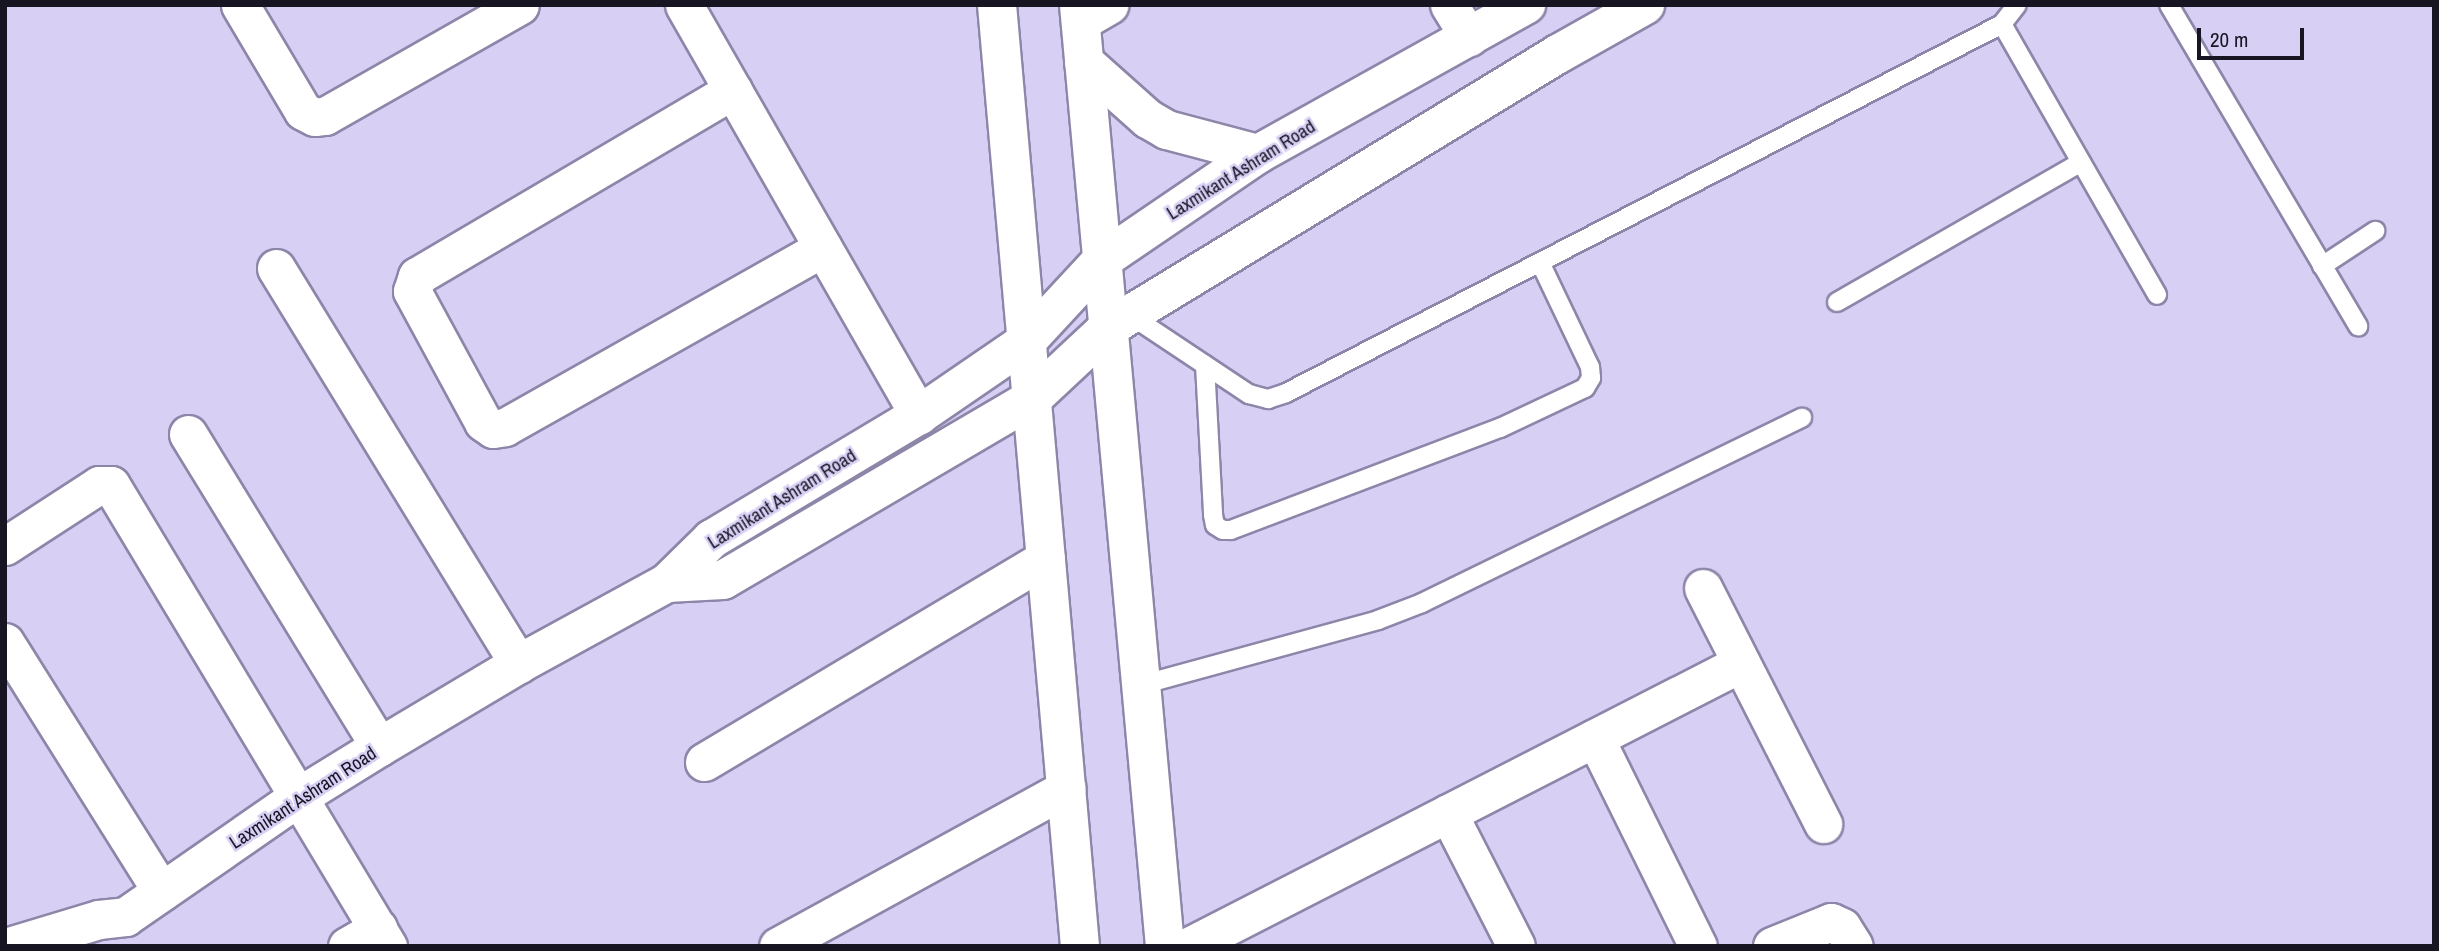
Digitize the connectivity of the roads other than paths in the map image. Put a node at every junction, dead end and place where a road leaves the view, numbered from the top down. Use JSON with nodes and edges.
{"nodes":[{"id":1,"x":240,"y":5,"type":"edge"},
{"id":2,"x":520,"y":5,"type":"edge"},
{"id":3,"x":684,"y":5,"type":"edge"},
{"id":4,"x":997,"y":5,"type":"edge"},
{"id":5,"x":1449,"y":5,"type":"edge"},
{"id":6,"x":1528,"y":5,"type":"edge"},
{"id":7,"x":1645,"y":5,"type":"edge"},
{"id":8,"x":2017,"y":5,"type":"edge"},
{"id":9,"x":2169,"y":5,"type":"edge"},
{"id":10,"x":1089,"y":11,"type":"edge"},
{"id":11,"x":2002,"y":24,"type":"junction"},
{"id":12,"x":1469,"y":37,"type":"junction"},
{"id":13,"x":1558,"y":54,"type":"junction"},
{"id":14,"x":1084,"y":62,"type":"junction"},
{"id":15,"x":733,"y":90,"type":"junction"},
{"id":16,"x":1258,"y":154,"type":"junction"},
{"id":17,"x":2081,"y":162,"type":"junction"},
{"id":18,"x":2375,"y":231,"type":"dead end"},
{"id":19,"x":823,"y":248,"type":"junction"},
{"id":20,"x":1102,"y":260,"type":"junction"},
{"id":21,"x":1540,"y":262,"type":"junction"},
{"id":22,"x":2322,"y":266,"type":"junction"},
{"id":23,"x":276,"y":268,"type":"dead end"},
{"id":24,"x":2157,"y":295,"type":"dead end"},
{"id":25,"x":1837,"y":302,"type":"dead end"},
{"id":26,"x":1118,"y":321,"type":"junction"},
{"id":27,"x":2358,"y":326,"type":"dead end"},
{"id":28,"x":1027,"y":341,"type":"junction"},
{"id":29,"x":1205,"y":365,"type":"junction"},
{"id":30,"x":1032,"y":399,"type":"junction"},
{"id":31,"x":919,"y":415,"type":"junction"},
{"id":32,"x":1802,"y":418,"type":"dead end"},
{"id":33,"x":188,"y":434,"type":"dead end"},
{"id":34,"x":5,"y":545,"type":"edge"},
{"id":35,"x":1046,"y":558,"type":"junction"},
{"id":36,"x":667,"y":583,"type":"junction"},
{"id":37,"x":1703,"y":588,"type":"dead end"},
{"id":38,"x":5,"y":642,"type":"edge"},
{"id":39,"x":1741,"y":663,"type":"junction"},
{"id":40,"x":519,"y":664,"type":"junction"},
{"id":41,"x":1141,"y":685,"type":"junction"},
{"id":42,"x":1595,"y":738,"type":"junction"},
{"id":43,"x":380,"y":747,"type":"junction"},
{"id":44,"x":704,"y":762,"type":"dead end"},
{"id":45,"x":1067,"y":788,"type":"junction"},
{"id":46,"x":299,"y":797,"type":"junction"},
{"id":47,"x":1448,"y":813,"type":"junction"},
{"id":48,"x":1823,"y":824,"type":"dead end"},
{"id":49,"x":162,"y":892,"type":"junction"},
{"id":50,"x":126,"y":918,"type":"junction"},
{"id":51,"x":371,"y":940,"type":"edge"},
{"id":52,"x":13,"y":946,"type":"edge"},
{"id":53,"x":101,"y":946,"type":"edge"},
{"id":54,"x":778,"y":946,"type":"edge"},
{"id":55,"x":1080,"y":946,"type":"edge"},
{"id":56,"x":1165,"y":946,"type":"edge"},
{"id":57,"x":1189,"y":946,"type":"edge"},
{"id":58,"x":1516,"y":946,"type":"edge"},
{"id":59,"x":1698,"y":946,"type":"edge"},
{"id":60,"x":1772,"y":946,"type":"edge"},
{"id":61,"x":1854,"y":946,"type":"edge"}],
"edges":[{"from":1,"to":2,"type":"street"},
{"from":3,"to":15,"type":"street"},
{"from":4,"to":28,"type":"street"},
{"from":5,"to":12,"type":"street"},
{"from":6,"to":12,"type":"street","name":"Laxmikant Ashram Road"},
{"from":6,"to":13,"type":"street"},
{"from":7,"to":13,"type":"street"},
{"from":8,"to":11,"type":"lane"},
{"from":9,"to":22,"type":"lane"},
{"from":10,"to":14,"type":"street"},
{"from":11,"to":17,"type":"lane"},
{"from":11,"to":21,"type":"lane"},
{"from":12,"to":16,"type":"street","name":"Laxmikant Ashram Road"},
{"from":13,"to":26,"type":"street"},
{"from":14,"to":16,"type":"street"},
{"from":14,"to":20,"type":"street"},
{"from":15,"to":19,"type":"street"},
{"from":15,"to":19,"type":"street"},
{"from":16,"to":20,"type":"street","name":"Laxmikant Ashram Road"},
{"from":17,"to":24,"type":"lane"},
{"from":17,"to":25,"type":"lane"},
{"from":18,"to":22,"type":"lane"},
{"from":19,"to":31,"type":"street"},
{"from":20,"to":26,"type":"street"},
{"from":20,"to":28,"type":"street","name":"Laxmikant Ashram Road"},
{"from":21,"to":29,"type":"lane"},
{"from":21,"to":29,"type":"lane"},
{"from":22,"to":27,"type":"lane"},
{"from":23,"to":40,"type":"street"},
{"from":26,"to":29,"type":"lane"},
{"from":26,"to":30,"type":"street"},
{"from":26,"to":41,"type":"street"},
{"from":28,"to":30,"type":"street"},
{"from":28,"to":31,"type":"street","name":"Laxmikant Ashram Road"},
{"from":30,"to":35,"type":"street"},
{"from":30,"to":36,"type":"street"},
{"from":31,"to":36,"type":"street","name":"Laxmikant Ashram Road"},
{"from":32,"to":41,"type":"lane"},
{"from":33,"to":43,"type":"street"},
{"from":34,"to":46,"type":"street"},
{"from":35,"to":44,"type":"street"},
{"from":35,"to":45,"type":"street"},
{"from":36,"to":40,"type":"street","name":"Laxmikant Ashram Road"},
{"from":37,"to":39,"type":"street"},
{"from":38,"to":49,"type":"street"},
{"from":39,"to":42,"type":"street"},
{"from":39,"to":48,"type":"street"},
{"from":40,"to":43,"type":"street","name":"Laxmikant Ashram Road"},
{"from":41,"to":56,"type":"street"},
{"from":42,"to":47,"type":"street"},
{"from":42,"to":59,"type":"street"},
{"from":43,"to":46,"type":"street","name":"Laxmikant Ashram Road"},
{"from":45,"to":54,"type":"street"},
{"from":45,"to":55,"type":"street"},
{"from":46,"to":49,"type":"street","name":"Laxmikant Ashram Road"},
{"from":46,"to":51,"type":"street"},
{"from":47,"to":57,"type":"street"},
{"from":47,"to":58,"type":"street"},
{"from":49,"to":50,"type":"street","name":"Laxmikant Ashram Road"},
{"from":50,"to":52,"type":"street","name":"Laxmikant Ashram Road"},
{"from":50,"to":53,"type":"street"},
{"from":60,"to":61,"type":"street"}]}
